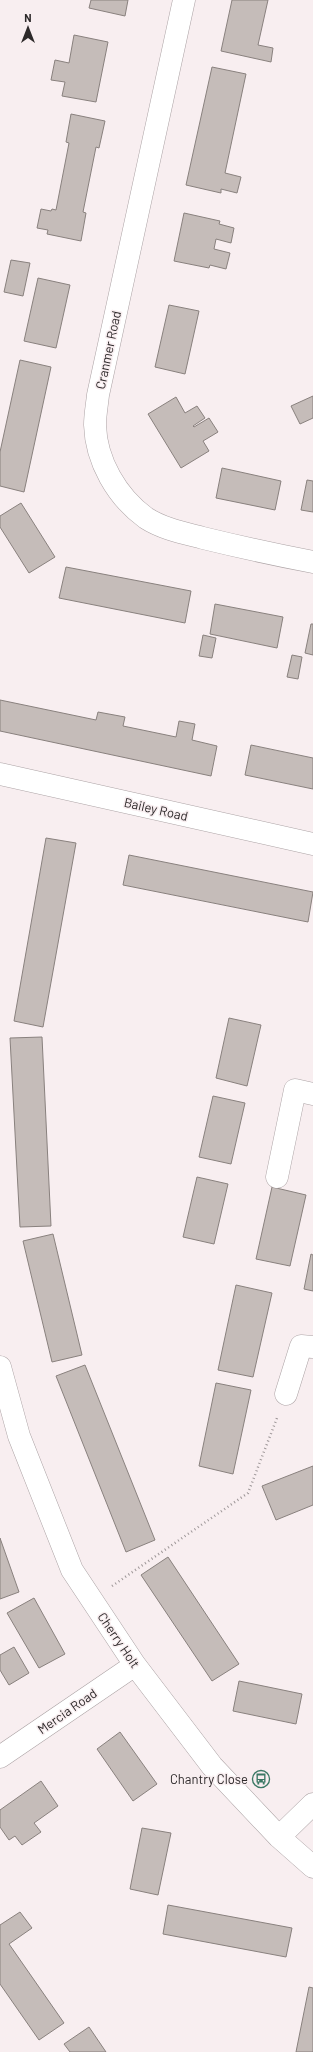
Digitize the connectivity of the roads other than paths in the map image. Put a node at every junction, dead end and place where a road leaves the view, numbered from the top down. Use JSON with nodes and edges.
{"nodes":[{"id":1,"x":184,"y":0,"type":"edge"},
{"id":2,"x":313,"y":562,"type":"edge"},
{"id":3,"x":0,"y":774,"type":"edge"},
{"id":4,"x":313,"y":844,"type":"edge"},
{"id":5,"x":313,"y":1094,"type":"edge"},
{"id":6,"x":277,"y":1178,"type":"dead end"},
{"id":7,"x":313,"y":1347,"type":"edge"},
{"id":8,"x":0,"y":1367,"type":"edge"},
{"id":9,"x":286,"y":1394,"type":"road end"},
{"id":10,"x":135,"y":1665,"type":"junction"},
{"id":11,"x":0,"y":1758,"type":"edge"},
{"id":12,"x":313,"y":1804,"type":"edge"},
{"id":13,"x":279,"y":1837,"type":"junction"},
{"id":14,"x":313,"y":1867,"type":"edge"}],
"edges":[{"from":1,"to":2,"type":"street","name":"Cranmer Road"},
{"from":3,"to":4,"type":"street","name":"Bailey Road"},
{"from":5,"to":6,"type":"street"},
{"from":7,"to":9,"type":"street"},
{"from":8,"to":10,"type":"street","name":"Cherry Holt"},
{"from":10,"to":11,"type":"street","name":"Mercia Road"},
{"from":10,"to":13,"type":"street","name":"Cherry Holt"},
{"from":12,"to":13,"type":"street"},
{"from":13,"to":14,"type":"street","name":"Cherry Holt"}]}
